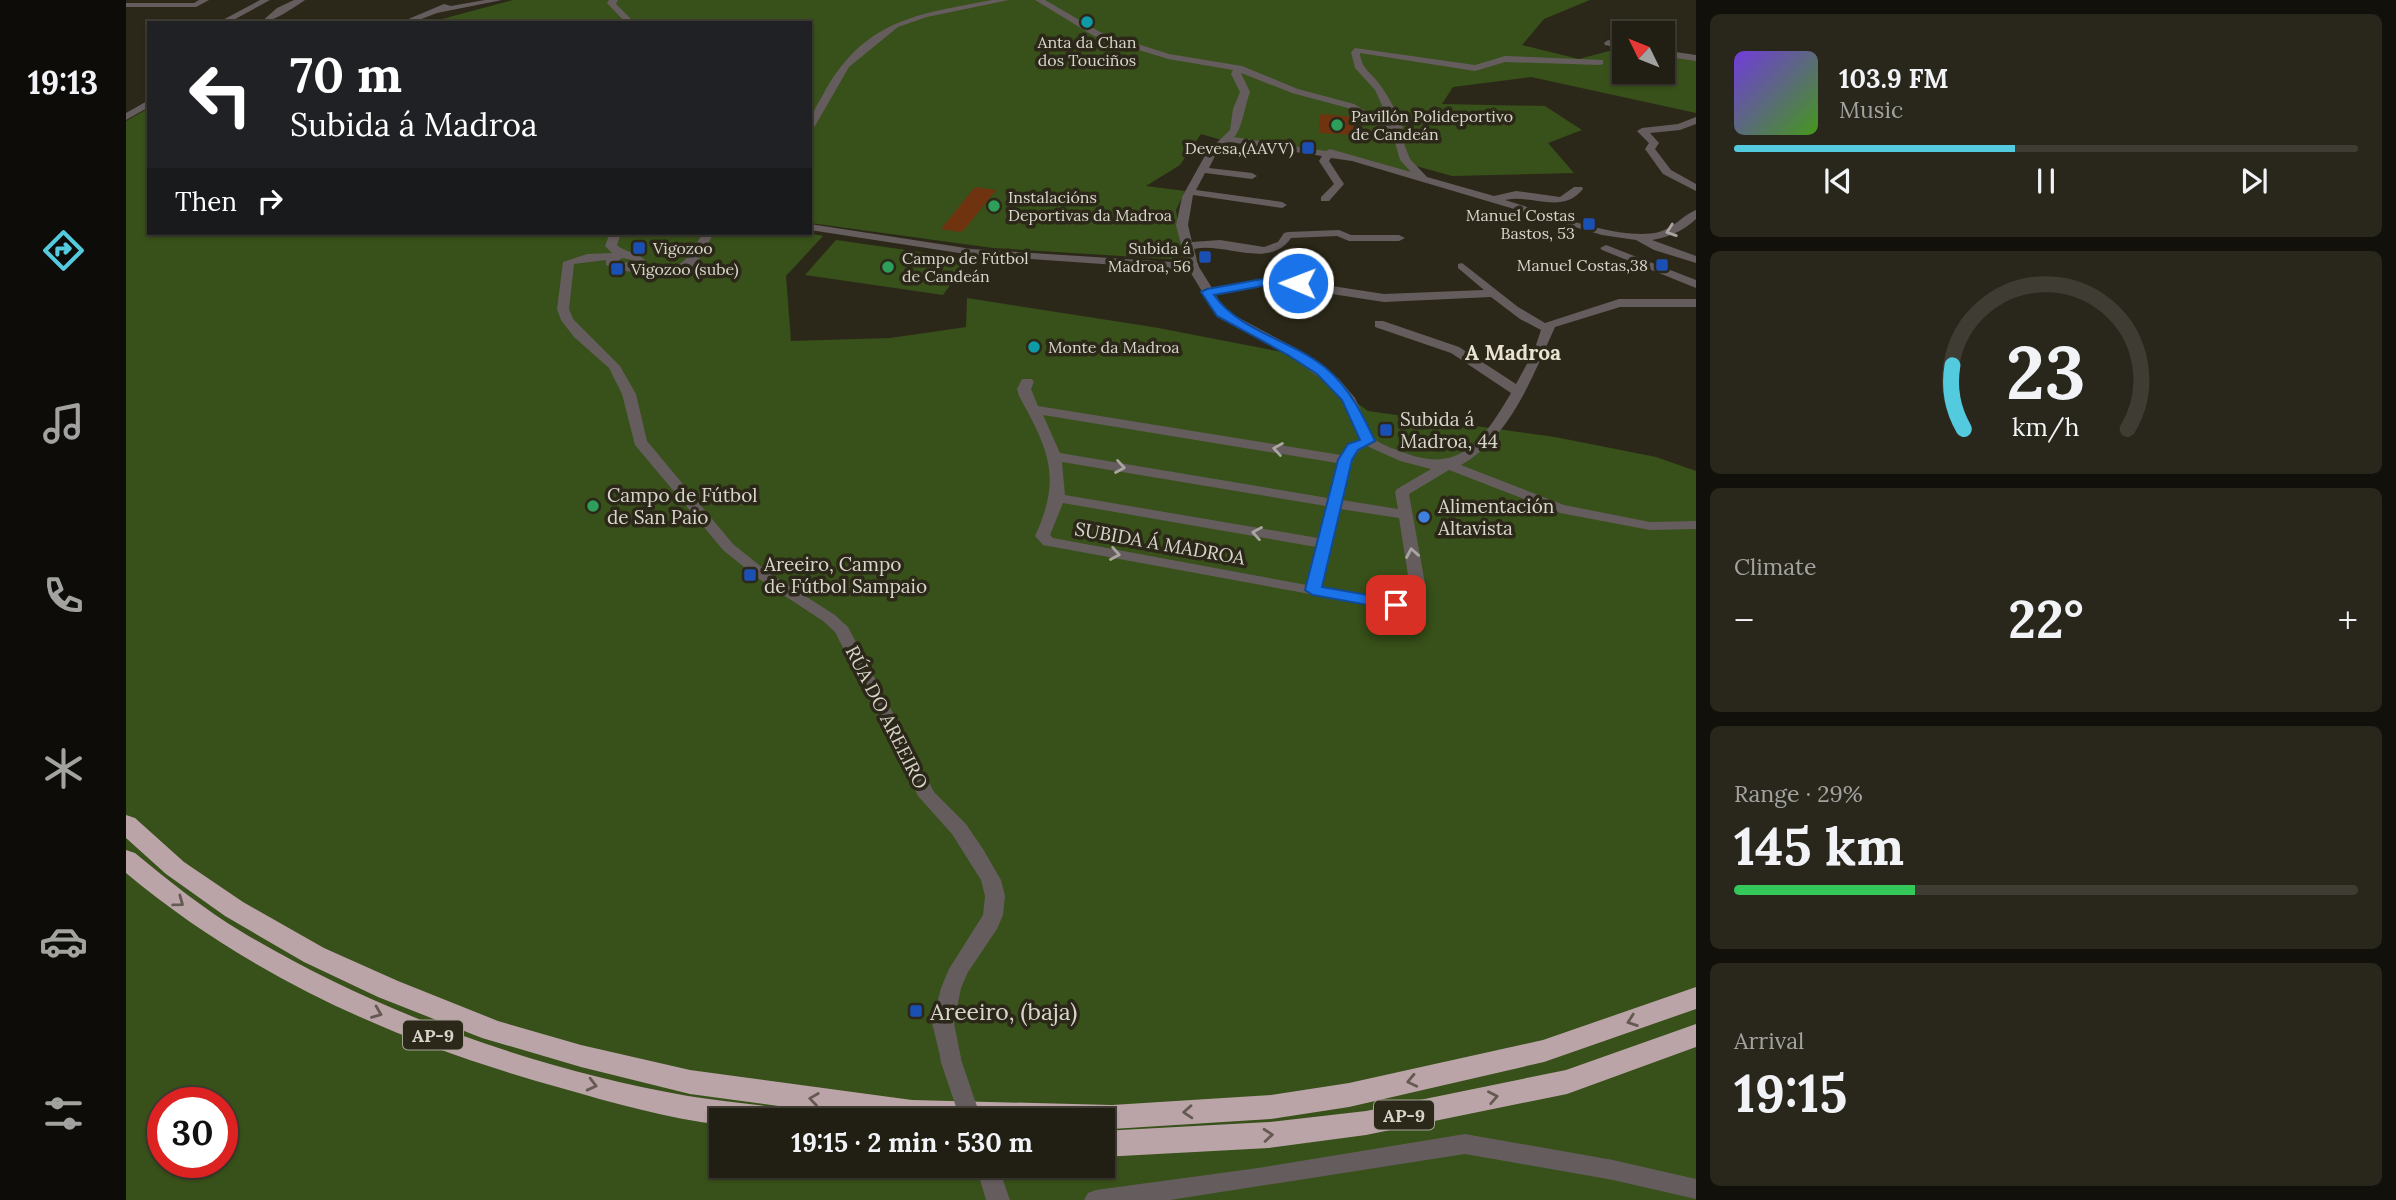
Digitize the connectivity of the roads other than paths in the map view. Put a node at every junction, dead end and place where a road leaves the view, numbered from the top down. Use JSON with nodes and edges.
{"nodes":[{"id":1,"x":205,"y":0,"type":"edge"},
{"id":2,"x":266,"y":0,"type":"edge"},
{"id":3,"x":302,"y":0,"type":"edge"},
{"id":4,"x":454,"y":0,"type":"edge"},
{"id":5,"x":498,"y":0,"type":"edge"},
{"id":6,"x":614,"y":0,"type":"edge"},
{"id":7,"x":1005,"y":0,"type":"edge"},
{"id":8,"x":1039,"y":0,"type":"edge"},
{"id":9,"x":141,"y":3,"type":"edge"},
{"id":10,"x":126,"y":5,"type":"edge"},
{"id":11,"x":439,"y":11,"type":"junction"},
{"id":12,"x":143,"y":14,"type":"dead end"},
{"id":13,"x":225,"y":21,"type":"edge"},
{"id":14,"x":266,"y":21,"type":"edge"},
{"id":15,"x":409,"y":21,"type":"edge"},
{"id":16,"x":629,"y":21,"type":"edge"},
{"id":17,"x":1608,"y":43,"type":"dead end"},
{"id":18,"x":1612,"y":44,"type":"edge"},
{"id":19,"x":1675,"y":54,"type":"edge"},
{"id":20,"x":1696,"y":58,"type":"edge"},
{"id":21,"x":1600,"y":62,"type":"dead end"},
{"id":22,"x":1239,"y":68,"type":"junction"},
{"id":23,"x":147,"y":103,"type":"edge"},
{"id":24,"x":126,"y":117,"type":"edge"},
{"id":25,"x":1696,"y":120,"type":"edge"},
{"id":26,"x":812,"y":123,"type":"edge"},
{"id":27,"x":1394,"y":131,"type":"junction"},
{"id":28,"x":1227,"y":139,"type":"junction"},
{"id":29,"x":1330,"y":152,"type":"junction"},
{"id":30,"x":1202,"y":170,"type":"junction"},
{"id":31,"x":1252,"y":176,"type":"dead end"},
{"id":32,"x":1424,"y":180,"type":"junction"},
{"id":33,"x":1696,"y":188,"type":"edge"},
{"id":34,"x":1578,"y":189,"type":"dead end"},
{"id":35,"x":1191,"y":191,"type":"junction"},
{"id":36,"x":1325,"y":199,"type":"dead end"},
{"id":37,"x":1493,"y":201,"type":"junction"},
{"id":38,"x":1282,"y":205,"type":"dead end"},
{"id":39,"x":1696,"y":213,"type":"edge"},
{"id":40,"x":812,"y":227,"type":"edge"},
{"id":41,"x":616,"y":235,"type":"edge"},
{"id":42,"x":707,"y":235,"type":"edge"},
{"id":43,"x":1399,"y":238,"type":"dead end"},
{"id":44,"x":1640,"y":238,"type":"junction"},
{"id":45,"x":1284,"y":243,"type":"junction"},
{"id":46,"x":1312,"y":243,"type":"dead end"},
{"id":47,"x":1187,"y":247,"type":"junction"},
{"id":48,"x":1606,"y":248,"type":"dead end"},
{"id":49,"x":1696,"y":260,"type":"edge"},
{"id":50,"x":619,"y":261,"type":"junction"},
{"id":51,"x":692,"y":261,"type":"junction"},
{"id":52,"x":1462,"y":266,"type":"dead end"},
{"id":53,"x":1193,"y":267,"type":"junction"},
{"id":54,"x":1696,"y":284,"type":"edge"},
{"id":55,"x":1207,"y":292,"type":"junction"},
{"id":56,"x":1496,"y":293,"type":"junction"},
{"id":57,"x":1696,"y":303,"type":"edge"},
{"id":58,"x":1379,"y":324,"type":"dead end"},
{"id":59,"x":1548,"y":328,"type":"junction"},
{"id":60,"x":1027,"y":382,"type":"dead end"},
{"id":61,"x":1518,"y":391,"type":"junction"},
{"id":62,"x":1033,"y":409,"type":"junction"},
{"id":63,"x":1368,"y":441,"type":"junction"},
{"id":64,"x":1053,"y":456,"type":"junction"},
{"id":65,"x":1345,"y":460,"type":"junction"},
{"id":66,"x":1448,"y":465,"type":"junction"},
{"id":67,"x":1057,"y":498,"type":"junction"},
{"id":68,"x":1335,"y":503,"type":"junction"},
{"id":69,"x":1405,"y":515,"type":"junction"},
{"id":70,"x":1696,"y":525,"type":"edge"},
{"id":71,"x":1324,"y":544,"type":"junction"},
{"id":72,"x":1313,"y":590,"type":"junction"},
{"id":73,"x":126,"y":824,"type":"edge"},
{"id":74,"x":126,"y":859,"type":"edge"},
{"id":75,"x":1696,"y":998,"type":"edge"},
{"id":76,"x":1696,"y":1035,"type":"edge"},
{"id":77,"x":967,"y":1108,"type":"edge"},
{"id":78,"x":709,"y":1110,"type":"edge"},
{"id":79,"x":1115,"y":1143,"type":"edge"},
{"id":80,"x":991,"y":1178,"type":"edge"},
{"id":81,"x":1696,"y":1189,"type":"edge"},
{"id":82,"x":998,"y":1200,"type":"edge"},
{"id":83,"x":1096,"y":1200,"type":"edge"}],
"edges":[{"from":1,"to":9,"type":"street"},
{"from":2,"to":13,"type":"street"},
{"from":3,"to":14,"type":"street"},
{"from":4,"to":11,"type":"street"},
{"from":5,"to":11,"type":"street"},
{"from":6,"to":16,"type":"street"},
{"from":7,"to":26,"type":"street"},
{"from":8,"to":22,"type":"street"},
{"from":9,"to":10,"type":"street"},
{"from":9,"to":12,"type":"street"},
{"from":11,"to":15,"type":"street"},
{"from":17,"to":18,"type":"street"},
{"from":19,"to":20,"type":"street"},
{"from":21,"to":27,"type":"street"},
{"from":22,"to":27,"type":"street"},
{"from":22,"to":28,"type":"street"},
{"from":23,"to":24,"type":"street"},
{"from":25,"to":33,"type":"street"},
{"from":27,"to":32,"type":"street"},
{"from":28,"to":29,"type":"street"},
{"from":28,"to":30,"type":"street"},
{"from":29,"to":32,"type":"street"},
{"from":29,"to":36,"type":"street"},
{"from":30,"to":31,"type":"street"},
{"from":30,"to":35,"type":"street"},
{"from":32,"to":37,"type":"street"},
{"from":34,"to":37,"type":"street"},
{"from":35,"to":38,"type":"street"},
{"from":35,"to":47,"type":"street"},
{"from":37,"to":44,"type":"street"},
{"from":39,"to":44,"type":"street","one_way":true},
{"from":40,"to":53,"type":"street"},
{"from":41,"to":50,"type":"street"},
{"from":42,"to":51,"type":"street"},
{"from":43,"to":45,"type":"street"},
{"from":44,"to":49,"type":"street"},
{"from":45,"to":46,"type":"street"},
{"from":45,"to":47,"type":"street"},
{"from":47,"to":53,"type":"street"},
{"from":48,"to":54,"type":"street"},
{"from":50,"to":51,"type":"street"},
{"from":50,"to":51,"type":"street"},
{"from":50,"to":77,"type":"street","name":"RÚA DO AREEIRO","bridge":true},
{"from":52,"to":56,"type":"street"},
{"from":53,"to":55,"type":"street"},
{"from":55,"to":56,"type":"street"},
{"from":55,"to":63,"type":"street"},
{"from":56,"to":59,"type":"street"},
{"from":57,"to":59,"type":"street"},
{"from":58,"to":61,"type":"street"},
{"from":59,"to":61,"type":"street","name":"SUBIDA Á MADROA"},
{"from":60,"to":62,"type":"street","name":"SUBIDA Á MADROA"},
{"from":61,"to":66,"type":"street","name":"SUBIDA Á MADROA"},
{"from":62,"to":64,"type":"street","name":"SUBIDA Á MADROA"},
{"from":65,"to":62,"type":"street","one_way":true},
{"from":63,"to":65,"type":"street"},
{"from":63,"to":66,"type":"street"},
{"from":64,"to":67,"type":"street","name":"SUBIDA Á MADROA"},
{"from":64,"to":68,"type":"street","one_way":true},
{"from":65,"to":68,"type":"street"},
{"from":66,"to":69,"type":"street","name":"SUBIDA Á MADROA"},
{"from":66,"to":70,"type":"street"},
{"from":71,"to":67,"type":"street","name":"SUBIDA Á MADROA","one_way":true},
{"from":67,"to":72,"type":"street","name":"SUBIDA Á MADROA","one_way":true},
{"from":68,"to":69,"type":"street"},
{"from":68,"to":71,"type":"street"},
{"from":72,"to":69,"type":"street","name":"SUBIDA Á MADROA","one_way":true},
{"from":71,"to":72,"type":"street"},
{"from":75,"to":73,"type":"highway","number":"AP-9","one_way":true},
{"from":74,"to":78,"type":"highway","number":"AP-9","one_way":true},
{"from":79,"to":76,"type":"highway","number":"AP-9","one_way":true},
{"from":80,"to":82,"type":"street"},
{"from":81,"to":83,"type":"street"}]}
